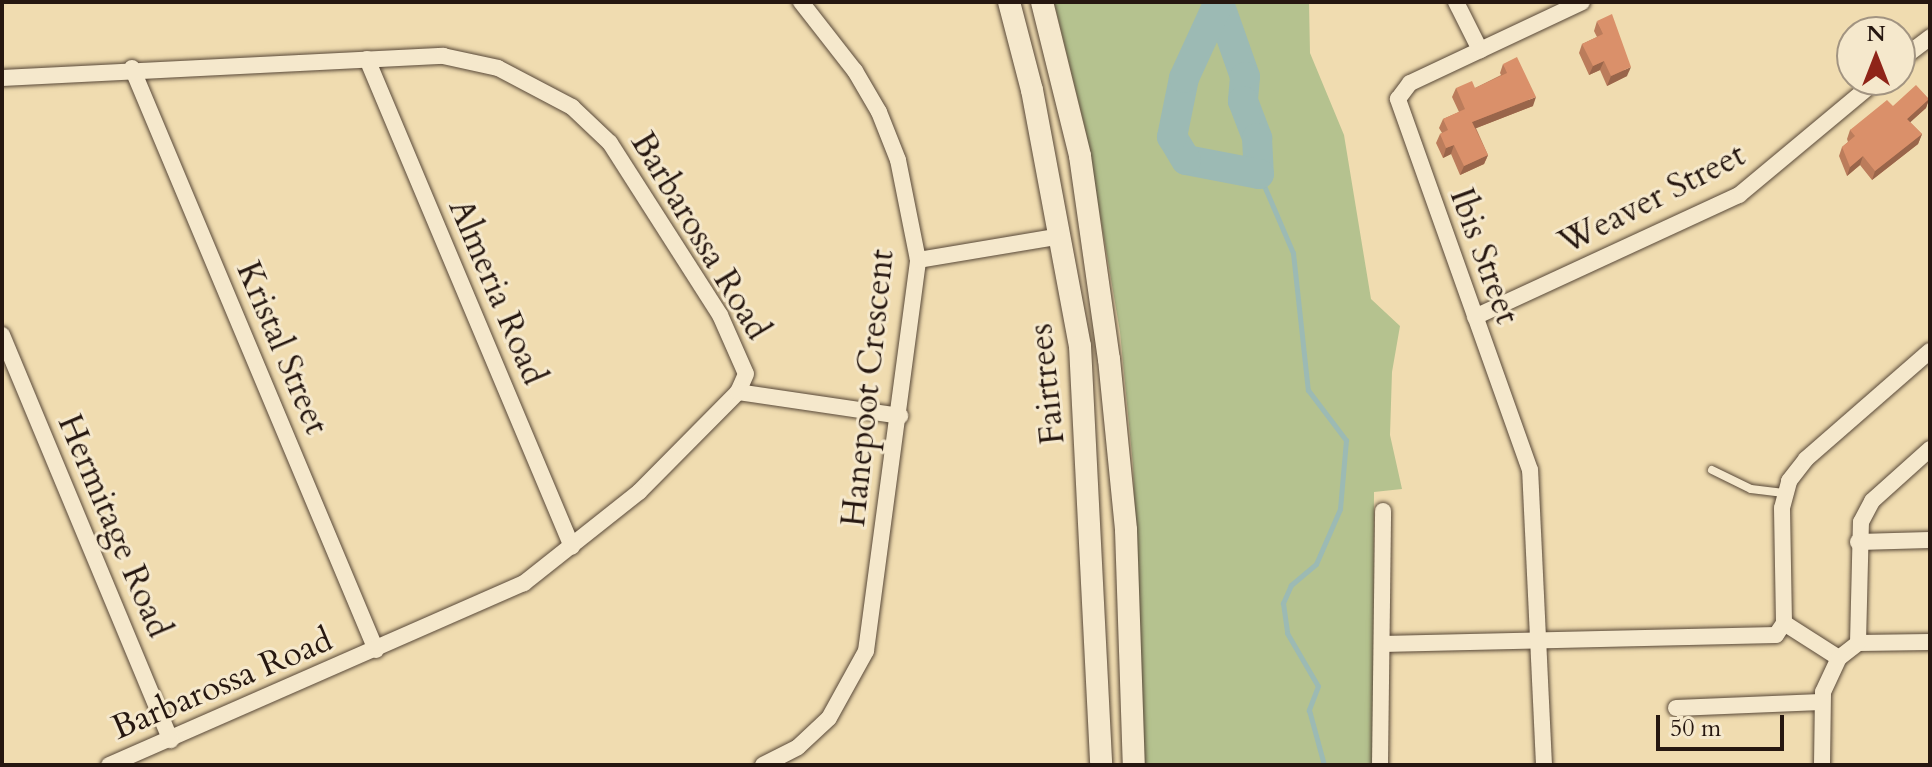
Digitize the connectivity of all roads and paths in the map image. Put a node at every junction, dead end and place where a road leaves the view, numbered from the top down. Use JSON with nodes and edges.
{"nodes":[{"id":1,"x":801,"y":2,"type":"edge"},
{"id":2,"x":1009,"y":2,"type":"edge"},
{"id":3,"x":1042,"y":2,"type":"edge"},
{"id":4,"x":1456,"y":2,"type":"edge"},
{"id":5,"x":1582,"y":2,"type":"edge"},
{"id":6,"x":1480,"y":50,"type":"junction"},
{"id":7,"x":367,"y":59,"type":"junction"},
{"id":8,"x":132,"y":68,"type":"junction"},
{"id":9,"x":2,"y":78,"type":"edge"},
{"id":10,"x":1858,"y":96,"type":"edge"},
{"id":11,"x":1061,"y":236,"type":"junction"},
{"id":12,"x":918,"y":260,"type":"junction"},
{"id":13,"x":1475,"y":317,"type":"junction"},
{"id":14,"x":2,"y":335,"type":"edge"},
{"id":15,"x":1930,"y":351,"type":"edge"},
{"id":16,"x":738,"y":392,"type":"junction"},
{"id":17,"x":900,"y":416,"type":"junction"},
{"id":18,"x":1930,"y":449,"type":"edge"},
{"id":19,"x":1712,"y":470,"type":"dead end"},
{"id":20,"x":1784,"y":493,"type":"junction"},
{"id":21,"x":1383,"y":511,"type":"dead end"},
{"id":22,"x":1930,"y":540,"type":"edge"},
{"id":23,"x":1858,"y":542,"type":"junction"},
{"id":24,"x":572,"y":547,"type":"junction"},
{"id":25,"x":1784,"y":623,"type":"junction"},
{"id":26,"x":1541,"y":642,"type":"junction"},
{"id":27,"x":1930,"y":642,"type":"edge"},
{"id":28,"x":1858,"y":643,"type":"junction"},
{"id":29,"x":1382,"y":644,"type":"junction"},
{"id":30,"x":376,"y":650,"type":"junction"},
{"id":31,"x":1839,"y":658,"type":"junction"},
{"id":32,"x":1821,"y":702,"type":"junction"},
{"id":33,"x":1676,"y":708,"type":"dead end"},
{"id":34,"x":171,"y":740,"type":"junction"},
{"id":35,"x":109,"y":765,"type":"edge"},
{"id":36,"x":763,"y":765,"type":"edge"},
{"id":37,"x":1101,"y":765,"type":"edge"},
{"id":38,"x":1134,"y":765,"type":"edge"},
{"id":39,"x":1380,"y":765,"type":"edge"},
{"id":40,"x":1544,"y":765,"type":"edge"},
{"id":41,"x":1822,"y":765,"type":"edge"}],
"edges":[{"from":1,"to":12,"type":"street","name":"Hanepoot Crescent"},
{"from":2,"to":11,"type":"main road","name":"Fairtrees"},
{"from":3,"to":38,"type":"main road","name":"Fairtrees"},
{"from":4,"to":6,"type":"street"},
{"from":5,"to":6,"type":"street","name":"Ibis Street"},
{"from":6,"to":13,"type":"street","name":"Ibis Street"},
{"from":7,"to":8,"type":"street","name":"Barbarossa Road"},
{"from":7,"to":16,"type":"street","name":"Barbarossa Road"},
{"from":7,"to":24,"type":"street","name":"Almeria Road"},
{"from":8,"to":9,"type":"street","name":"Barbarossa Road"},
{"from":8,"to":30,"type":"street","name":"Kristal Street"},
{"from":10,"to":13,"type":"street","name":"Weaver Street"},
{"from":11,"to":12,"type":"street"},
{"from":11,"to":37,"type":"main road","name":"Fairtrees"},
{"from":12,"to":17,"type":"street","name":"Hanepoot Crescent"},
{"from":13,"to":26,"type":"street","name":"Ibis Street"},
{"from":14,"to":34,"type":"street","name":"Hermitage Road"},
{"from":15,"to":20,"type":"street"},
{"from":16,"to":17,"type":"street"},
{"from":16,"to":24,"type":"street","name":"Barbarossa Road"},
{"from":17,"to":36,"type":"street","name":"Hanepoot Crescent"},
{"from":18,"to":23,"type":"street"},
{"from":19,"to":20,"type":"lane"},
{"from":20,"to":25,"type":"street"},
{"from":21,"to":29,"type":"street"},
{"from":22,"to":23,"type":"street"},
{"from":23,"to":28,"type":"street"},
{"from":24,"to":30,"type":"street","name":"Barbarossa Road"},
{"from":25,"to":26,"type":"street"},
{"from":25,"to":31,"type":"street"},
{"from":26,"to":29,"type":"street"},
{"from":26,"to":40,"type":"street","name":"Ibis Street"},
{"from":27,"to":28,"type":"street"},
{"from":28,"to":31,"type":"street"},
{"from":29,"to":39,"type":"street"},
{"from":30,"to":34,"type":"street","name":"Barbarossa Road"},
{"from":31,"to":32,"type":"street"},
{"from":32,"to":33,"type":"street"},
{"from":32,"to":41,"type":"street"},
{"from":34,"to":35,"type":"street","name":"Barbarossa Road"}]}
